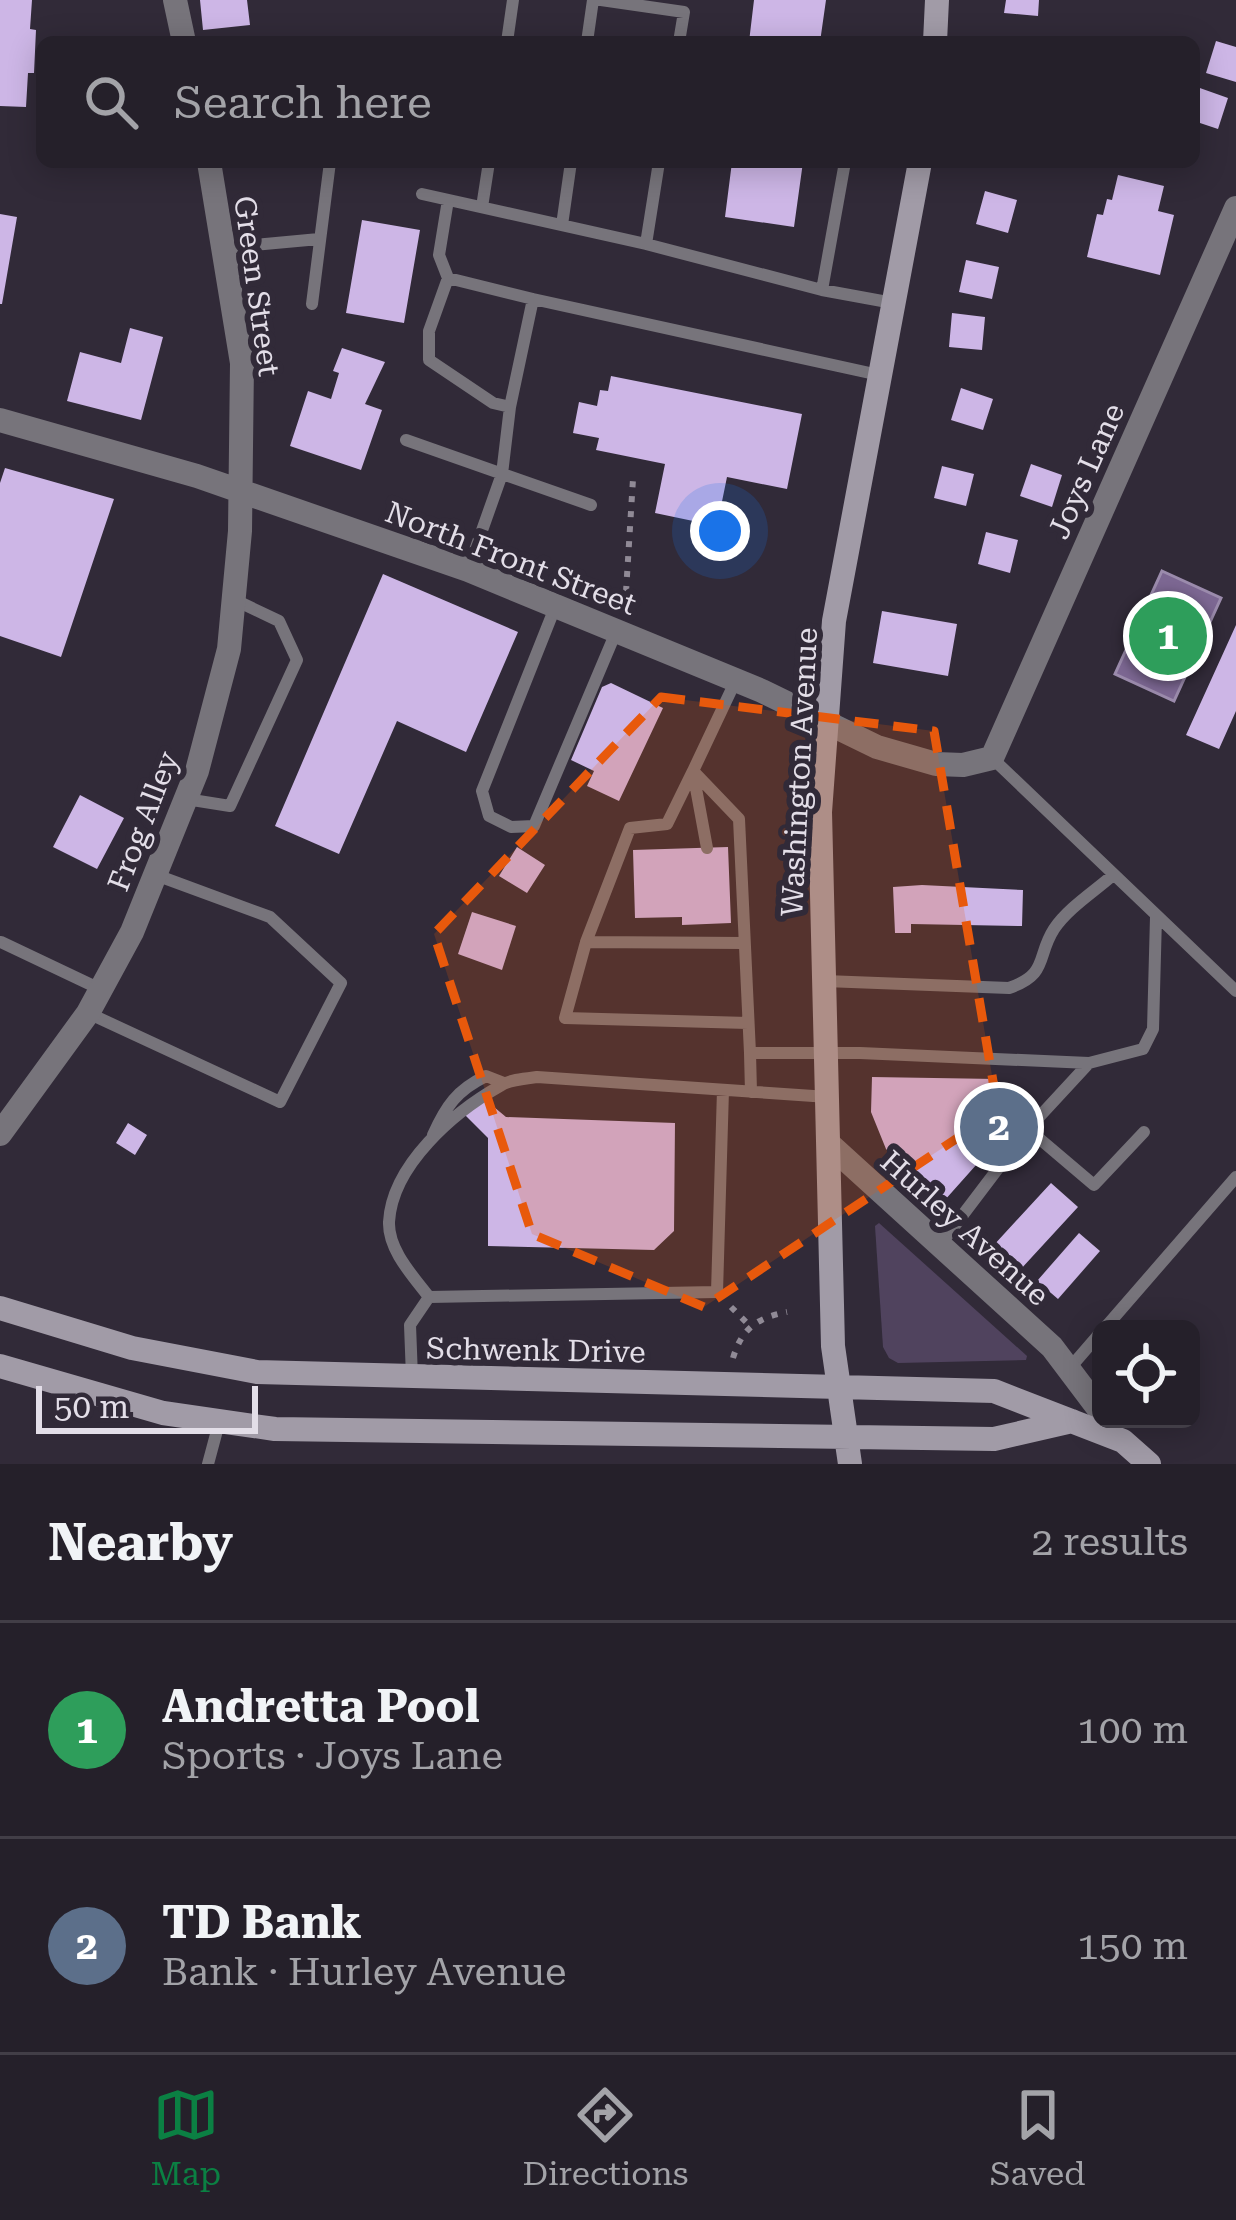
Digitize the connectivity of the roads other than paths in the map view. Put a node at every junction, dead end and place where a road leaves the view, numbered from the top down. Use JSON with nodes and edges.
{"nodes":[{"id":1,"x":175,"y":0,"type":"edge"},
{"id":2,"x":513,"y":0,"type":"edge"},
{"id":3,"x":597,"y":0,"type":"edge"},
{"id":4,"x":938,"y":0,"type":"edge"},
{"id":5,"x":183,"y":36,"type":"edge"},
{"id":6,"x":508,"y":36,"type":"edge"},
{"id":7,"x":588,"y":36,"type":"edge"},
{"id":8,"x":680,"y":36,"type":"edge"},
{"id":9,"x":935,"y":36,"type":"edge"},
{"id":10,"x":210,"y":168,"type":"edge"},
{"id":11,"x":329,"y":168,"type":"edge"},
{"id":12,"x":488,"y":168,"type":"edge"},
{"id":13,"x":570,"y":168,"type":"edge"},
{"id":14,"x":658,"y":168,"type":"edge"},
{"id":15,"x":844,"y":168,"type":"edge"},
{"id":16,"x":919,"y":168,"type":"edge"},
{"id":17,"x":422,"y":194,"type":"dead end"},
{"id":18,"x":448,"y":200,"type":"junction"},
{"id":19,"x":482,"y":207,"type":"junction"},
{"id":20,"x":1236,"y":208,"type":"edge"},
{"id":21,"x":562,"y":225,"type":"junction"},
{"id":22,"x":319,"y":239,"type":"junction"},
{"id":23,"x":646,"y":244,"type":"junction"},
{"id":24,"x":223,"y":248,"type":"junction"},
{"id":25,"x":448,"y":278,"type":"junction"},
{"id":26,"x":822,"y":290,"type":"junction"},
{"id":27,"x":533,"y":299,"type":"junction"},
{"id":28,"x":893,"y":303,"type":"junction"},
{"id":29,"x":312,"y":304,"type":"dead end"},
{"id":30,"x":880,"y":375,"type":"junction"},
{"id":31,"x":509,"y":407,"type":"junction"},
{"id":32,"x":0,"y":420,"type":"edge"},
{"id":33,"x":406,"y":440,"type":"dead end"},
{"id":34,"x":502,"y":474,"type":"junction"},
{"id":35,"x":240,"y":491,"type":"junction"},
{"id":36,"x":591,"y":505,"type":"dead end"},
{"id":37,"x":468,"y":570,"type":"junction"},
{"id":38,"x":235,"y":600,"type":"junction"},
{"id":39,"x":556,"y":604,"type":"junction"},
{"id":40,"x":617,"y":630,"type":"junction"},
{"id":41,"x":736,"y":680,"type":"junction"},
{"id":42,"x":827,"y":723,"type":"junction"},
{"id":43,"x":992,"y":758,"type":"junction"},
{"id":44,"x":693,"y":770,"type":"junction"},
{"id":45,"x":186,"y":800,"type":"junction"},
{"id":46,"x":707,"y":848,"type":"dead end"},
{"id":47,"x":156,"y":875,"type":"junction"},
{"id":48,"x":1113,"y":875,"type":"junction"},
{"id":49,"x":1156,"y":917,"type":"junction"},
{"id":50,"x":710,"y":924,"type":"dead end"},
{"id":51,"x":1,"y":942,"type":"edge"},
{"id":52,"x":586,"y":942,"type":"junction"},
{"id":53,"x":711,"y":943,"type":"junction"},
{"id":54,"x":744,"y":943,"type":"junction"},
{"id":55,"x":825,"y":981,"type":"junction"},
{"id":56,"x":101,"y":990,"type":"junction"},
{"id":57,"x":1236,"y":991,"type":"edge"},
{"id":58,"x":88,"y":1013,"type":"junction"},
{"id":59,"x":748,"y":1024,"type":"junction"},
{"id":60,"x":750,"y":1053,"type":"junction"},
{"id":61,"x":828,"y":1053,"type":"junction"},
{"id":62,"x":1089,"y":1063,"type":"junction"},
{"id":63,"x":723,"y":1090,"type":"junction"},
{"id":64,"x":752,"y":1092,"type":"junction"},
{"id":65,"x":829,"y":1097,"type":"junction"},
{"id":66,"x":1028,"y":1130,"type":"junction"},
{"id":67,"x":1144,"y":1132,"type":"dead end"},
{"id":68,"x":0,"y":1134,"type":"edge"},
{"id":69,"x":831,"y":1146,"type":"junction"},
{"id":70,"x":1236,"y":1177,"type":"edge"},
{"id":71,"x":940,"y":1245,"type":"junction"},
{"id":72,"x":429,"y":1297,"type":"junction"},
{"id":73,"x":0,"y":1308,"type":"edge"},
{"id":74,"x":1111,"y":1320,"type":"edge"},
{"id":75,"x":1092,"y":1342,"type":"edge"},
{"id":76,"x":0,"y":1366,"type":"edge"},
{"id":77,"x":1069,"y":1369,"type":"junction"},
{"id":78,"x":412,"y":1378,"type":"junction"},
{"id":79,"x":838,"y":1387,"type":"junction"},
{"id":80,"x":1092,"y":1399,"type":"edge"},
{"id":81,"x":1075,"y":1421,"type":"junction"},
{"id":82,"x":219,"y":1423,"type":"junction"},
{"id":83,"x":1114,"y":1428,"type":"edge"},
{"id":84,"x":846,"y":1438,"type":"junction"},
{"id":85,"x":1123,"y":1441,"type":"junction"},
{"id":86,"x":208,"y":1464,"type":"edge"},
{"id":87,"x":850,"y":1464,"type":"edge"},
{"id":88,"x":1149,"y":1464,"type":"edge"}],
"edges":[{"from":1,"to":5,"type":"street"},
{"from":2,"to":6,"type":"lane"},
{"from":3,"to":7,"type":"lane"},
{"from":3,"to":8,"type":"lane"},
{"from":4,"to":9,"type":"street"},
{"from":10,"to":24,"type":"street","name":"Green Street"},
{"from":11,"to":22,"type":"lane"},
{"from":12,"to":19,"type":"lane"},
{"from":13,"to":21,"type":"lane"},
{"from":14,"to":23,"type":"lane"},
{"from":15,"to":26,"type":"lane"},
{"from":16,"to":28,"type":"street","name":"Washington Avenue"},
{"from":17,"to":18,"type":"lane"},
{"from":18,"to":19,"type":"lane"},
{"from":18,"to":25,"type":"lane"},
{"from":19,"to":21,"type":"lane"},
{"from":20,"to":43,"type":"street","name":"Joys Lane"},
{"from":21,"to":23,"type":"lane"},
{"from":22,"to":24,"type":"lane"},
{"from":22,"to":29,"type":"lane"},
{"from":23,"to":26,"type":"lane"},
{"from":24,"to":35,"type":"street","name":"Green Street"},
{"from":25,"to":27,"type":"lane"},
{"from":25,"to":31,"type":"lane"},
{"from":26,"to":28,"type":"lane"},
{"from":27,"to":30,"type":"lane"},
{"from":27,"to":31,"type":"lane"},
{"from":28,"to":30,"type":"street","name":"Washington Avenue"},
{"from":30,"to":42,"type":"street","name":"Washington Avenue"},
{"from":31,"to":34,"type":"lane"},
{"from":32,"to":35,"type":"street","name":"North Front Street"},
{"from":33,"to":34,"type":"lane"},
{"from":34,"to":36,"type":"lane"},
{"from":34,"to":37,"type":"lane"},
{"from":35,"to":37,"type":"street","name":"North Front Street"},
{"from":35,"to":38,"type":"street","name":"Frog Alley"},
{"from":37,"to":39,"type":"street","name":"North Front Street"},
{"from":38,"to":45,"type":"street","name":"Frog Alley"},
{"from":38,"to":45,"type":"lane"},
{"from":39,"to":40,"type":"street","name":"North Front Street"},
{"from":39,"to":40,"type":"lane"},
{"from":40,"to":41,"type":"street","name":"North Front Street"},
{"from":41,"to":42,"type":"street","name":"North Front Street"},
{"from":41,"to":44,"type":"lane"},
{"from":42,"to":43,"type":"street","name":"North Front Street"},
{"from":42,"to":55,"type":"street","name":"Washington Avenue"},
{"from":43,"to":48,"type":"lane"},
{"from":44,"to":46,"type":"lane"},
{"from":44,"to":52,"type":"lane"},
{"from":44,"to":54,"type":"lane"},
{"from":45,"to":47,"type":"street","name":"Frog Alley"},
{"from":47,"to":56,"type":"street","name":"Frog Alley"},
{"from":47,"to":58,"type":"lane"},
{"from":48,"to":49,"type":"lane"},
{"from":48,"to":55,"type":"lane"},
{"from":49,"to":57,"type":"lane"},
{"from":49,"to":62,"type":"lane"},
{"from":50,"to":53,"type":"lane"},
{"from":51,"to":56,"type":"lane"},
{"from":52,"to":53,"type":"lane"},
{"from":52,"to":59,"type":"lane"},
{"from":53,"to":54,"type":"lane"},
{"from":54,"to":59,"type":"lane"},
{"from":55,"to":61,"type":"street","name":"Washington Avenue"},
{"from":56,"to":58,"type":"street","name":"Frog Alley"},
{"from":58,"to":68,"type":"street","name":"Frog Alley"},
{"from":59,"to":60,"type":"lane"},
{"from":60,"to":61,"type":"lane"},
{"from":60,"to":64,"type":"lane"},
{"from":61,"to":62,"type":"lane"},
{"from":61,"to":65,"type":"street","name":"Washington Avenue"},
{"from":62,"to":66,"type":"lane"},
{"from":63,"to":64,"type":"lane"},
{"from":63,"to":72,"type":"lane"},
{"from":63,"to":72,"type":"lane"},
{"from":64,"to":65,"type":"lane"},
{"from":65,"to":69,"type":"street","name":"Washington Avenue"},
{"from":66,"to":67,"type":"lane"},
{"from":66,"to":71,"type":"lane"},
{"from":69,"to":71,"type":"street","name":"Hurley Avenue"},
{"from":69,"to":79,"type":"street","name":"Washington Avenue"},
{"from":70,"to":74,"type":"lane"},
{"from":71,"to":77,"type":"street","name":"Hurley Avenue"},
{"from":72,"to":78,"type":"lane"},
{"from":73,"to":78,"type":"street","name":"Schwenk Drive"},
{"from":75,"to":77,"type":"lane"},
{"from":76,"to":82,"type":"street"},
{"from":77,"to":80,"type":"street","name":"Hurley Avenue"},
{"from":78,"to":79,"type":"street","name":"Schwenk Drive"},
{"from":79,"to":81,"type":"street","name":"Schwenk Drive"},
{"from":79,"to":84,"type":"street","name":"Washington Avenue"},
{"from":81,"to":84,"type":"street"},
{"from":81,"to":85,"type":"street","name":"Schwenk Drive"},
{"from":82,"to":84,"type":"street"},
{"from":82,"to":86,"type":"lane"},
{"from":83,"to":85,"type":"street","name":"Hurley Avenue"},
{"from":84,"to":87,"type":"street","name":"Washington Avenue"},
{"from":85,"to":88,"type":"street","name":"Hurley Avenue"}]}
